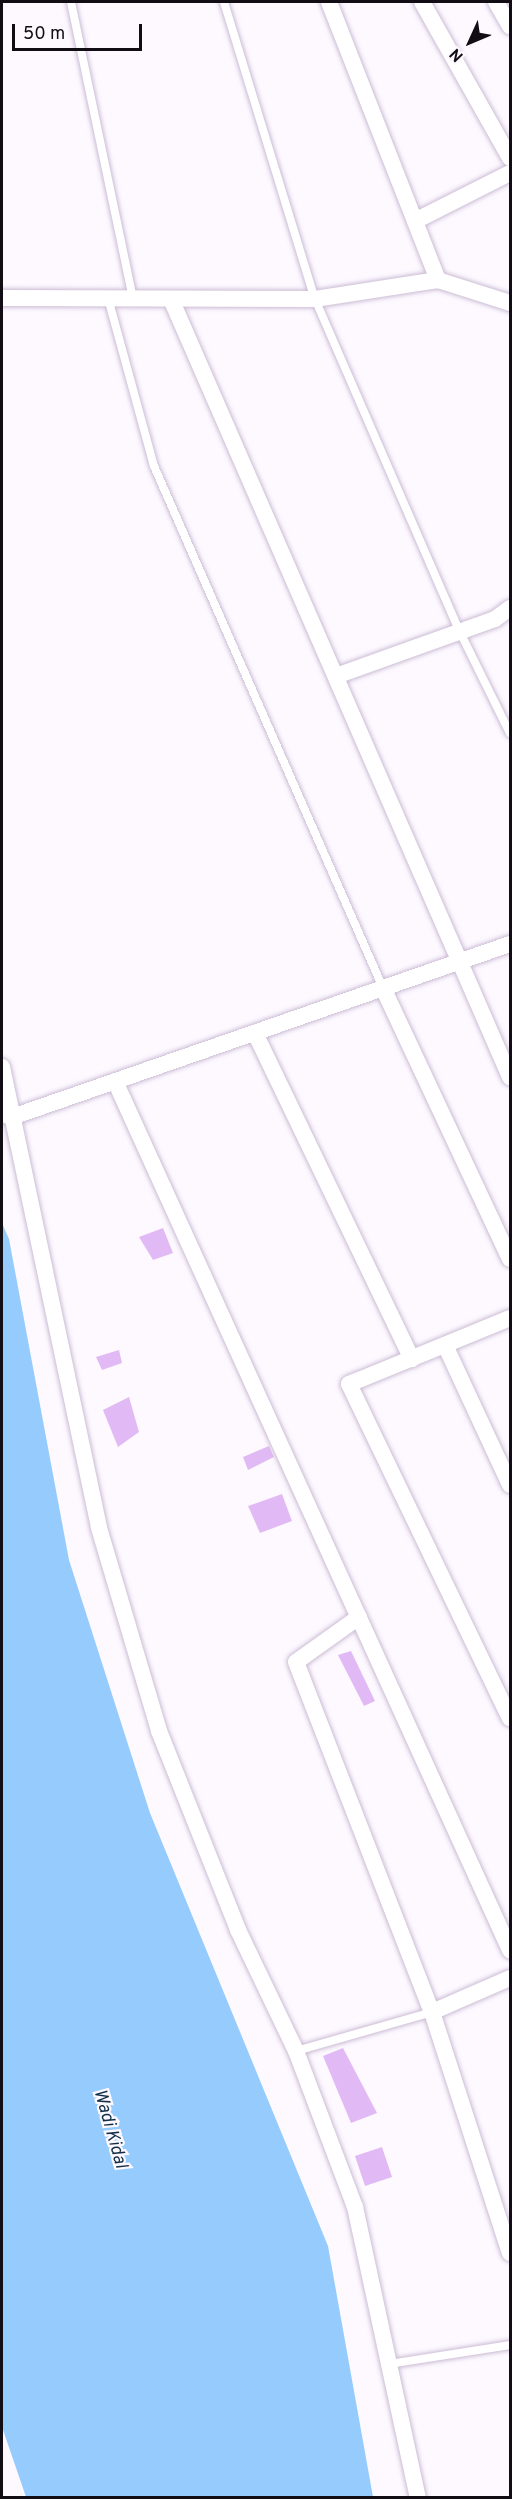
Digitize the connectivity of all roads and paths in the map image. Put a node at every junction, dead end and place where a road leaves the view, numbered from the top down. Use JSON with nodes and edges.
{"nodes":[{"id":1,"x":71,"y":2,"type":"edge"},
{"id":2,"x":224,"y":2,"type":"edge"},
{"id":3,"x":329,"y":2,"type":"edge"},
{"id":4,"x":422,"y":2,"type":"edge"},
{"id":5,"x":496,"y":2,"type":"edge"},
{"id":6,"x":510,"y":26,"type":"edge"},
{"id":7,"x":510,"y":158,"type":"edge"},
{"id":8,"x":510,"y":173,"type":"edge"},
{"id":9,"x":415,"y":221,"type":"junction"},
{"id":10,"x":438,"y":280,"type":"junction"},
{"id":11,"x":2,"y":298,"type":"edge"},
{"id":12,"x":108,"y":298,"type":"junction"},
{"id":13,"x":133,"y":298,"type":"junction"},
{"id":14,"x":171,"y":299,"type":"junction"},
{"id":15,"x":315,"y":299,"type":"junction"},
{"id":16,"x":510,"y":303,"type":"edge"},
{"id":17,"x":510,"y":608,"type":"edge"},
{"id":18,"x":459,"y":630,"type":"junction"},
{"id":19,"x":336,"y":676,"type":"junction"},
{"id":20,"x":510,"y":708,"type":"edge"},
{"id":21,"x":500,"y":712,"type":"junction"},
{"id":22,"x":510,"y":733,"type":"edge"},
{"id":23,"x":510,"y":944,"type":"edge"},
{"id":24,"x":460,"y":962,"type":"junction"},
{"id":25,"x":383,"y":988,"type":"junction"},
{"id":26,"x":255,"y":1033,"type":"junction"},
{"id":27,"x":2,"y":1067,"type":"edge"},
{"id":28,"x":510,"y":1077,"type":"edge"},
{"id":29,"x":116,"y":1081,"type":"junction"},
{"id":30,"x":7,"y":1116,"type":"edge"},
{"id":31,"x":510,"y":1259,"type":"edge"},
{"id":32,"x":510,"y":1318,"type":"edge"},
{"id":33,"x":445,"y":1345,"type":"junction"},
{"id":34,"x":412,"y":1359,"type":"junction"},
{"id":35,"x":510,"y":1485,"type":"edge"},
{"id":36,"x":359,"y":1617,"type":"junction"},
{"id":37,"x":510,"y":1718,"type":"edge"},
{"id":38,"x":510,"y":1950,"type":"edge"},
{"id":39,"x":510,"y":1978,"type":"edge"},
{"id":40,"x":432,"y":2012,"type":"junction"},
{"id":41,"x":296,"y":2051,"type":"junction"},
{"id":42,"x":510,"y":2253,"type":"edge"},
{"id":43,"x":510,"y":2345,"type":"edge"},
{"id":44,"x":389,"y":2364,"type":"junction"},
{"id":45,"x":418,"y":2498,"type":"edge"}],
"edges":[{"from":1,"to":13,"type":"lane"},
{"from":2,"to":15,"type":"lane"},
{"from":3,"to":9,"type":"street"},
{"from":4,"to":7,"type":"street"},
{"from":5,"to":6,"type":"street"},
{"from":8,"to":9,"type":"street"},
{"from":9,"to":10,"type":"street"},
{"from":10,"to":15,"type":"street"},
{"from":10,"to":16,"type":"street"},
{"from":11,"to":12,"type":"street"},
{"from":12,"to":13,"type":"street"},
{"from":12,"to":25,"type":"lane"},
{"from":13,"to":14,"type":"street"},
{"from":14,"to":15,"type":"street"},
{"from":14,"to":19,"type":"street"},
{"from":15,"to":18,"type":"lane"},
{"from":17,"to":18,"type":"street"},
{"from":18,"to":19,"type":"street"},
{"from":18,"to":21,"type":"lane"},
{"from":19,"to":24,"type":"street"},
{"from":20,"to":21,"type":"lane"},
{"from":21,"to":22,"type":"lane"},
{"from":23,"to":24,"type":"street"},
{"from":24,"to":25,"type":"street"},
{"from":24,"to":28,"type":"street"},
{"from":25,"to":26,"type":"street"},
{"from":25,"to":31,"type":"street"},
{"from":26,"to":29,"type":"street"},
{"from":26,"to":34,"type":"street"},
{"from":27,"to":30,"type":"street"},
{"from":29,"to":30,"type":"street"},
{"from":29,"to":36,"type":"street"},
{"from":30,"to":41,"type":"street"},
{"from":32,"to":33,"type":"street"},
{"from":33,"to":34,"type":"street"},
{"from":33,"to":35,"type":"street"},
{"from":34,"to":37,"type":"street"},
{"from":36,"to":38,"type":"street"},
{"from":36,"to":40,"type":"street"},
{"from":39,"to":40,"type":"street"},
{"from":40,"to":41,"type":"lane"},
{"from":40,"to":42,"type":"street"},
{"from":41,"to":44,"type":"street"},
{"from":43,"to":44,"type":"lane"},
{"from":44,"to":45,"type":"street"}]}
